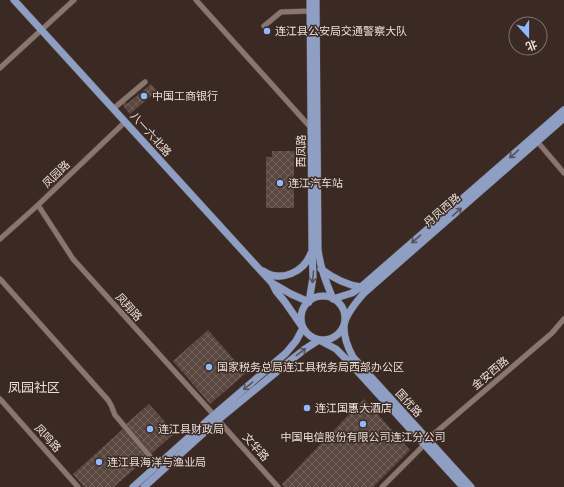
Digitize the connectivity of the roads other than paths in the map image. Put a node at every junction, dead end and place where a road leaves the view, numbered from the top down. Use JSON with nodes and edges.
{"nodes":[{"id":1,"x":14,"y":0,"type":"edge"},
{"id":2,"x":74,"y":0,"type":"edge"},
{"id":3,"x":196,"y":0,"type":"edge"},
{"id":4,"x":310,"y":0,"type":"edge"},
{"id":5,"x":316,"y":0,"type":"edge"},
{"id":6,"x":310,"y":10,"type":"junction"},
{"id":7,"x":264,"y":26,"type":"dead end"},
{"id":8,"x":41,"y":30,"type":"junction"},
{"id":9,"x":0,"y":68,"type":"edge"},
{"id":10,"x":145,"y":82,"type":"dead end"},
{"id":11,"x":113,"y":109,"type":"junction"},
{"id":12,"x":564,"y":110,"type":"edge"},
{"id":13,"x":564,"y":118,"type":"edge"},
{"id":14,"x":125,"y":122,"type":"junction"},
{"id":15,"x":312,"y":129,"type":"junction"},
{"id":16,"x":535,"y":140,"type":"junction"},
{"id":17,"x":564,"y":173,"type":"edge"},
{"id":18,"x":38,"y":205,"type":"junction"},
{"id":19,"x":0,"y":239,"type":"edge"},
{"id":20,"x":312,"y":249,"type":"junction"},
{"id":21,"x":258,"y":268,"type":"junction"},
{"id":22,"x":321,"y":269,"type":"junction"},
{"id":23,"x":0,"y":279,"type":"edge"},
{"id":24,"x":272,"y":283,"type":"junction"},
{"id":25,"x":361,"y":287,"type":"junction"},
{"id":26,"x":333,"y":299,"type":"junction"},
{"id":27,"x":309,"y":302,"type":"junction"},
{"id":28,"x":564,"y":318,"type":"edge"},
{"id":29,"x":344,"y":326,"type":"junction"},
{"id":30,"x":303,"y":328,"type":"junction"},
{"id":31,"x":320,"y":340,"type":"junction"},
{"id":32,"x":1,"y":402,"type":"edge"},
{"id":33,"x":216,"y":418,"type":"junction"},
{"id":34,"x":426,"y":442,"type":"junction"},
{"id":35,"x":160,"y":468,"type":"junction"},
{"id":36,"x":78,"y":487,"type":"edge"},
{"id":37,"x":133,"y":487,"type":"edge"},
{"id":38,"x":144,"y":487,"type":"edge"},
{"id":39,"x":278,"y":487,"type":"edge"},
{"id":40,"x":382,"y":487,"type":"edge"},
{"id":41,"x":462,"y":487,"type":"edge"},
{"id":42,"x":471,"y":487,"type":"edge"}],
"edges":[{"from":1,"to":8,"type":"main road","name":"八一六北路"},
{"from":2,"to":8,"type":"street"},
{"from":3,"to":15,"type":"street"},
{"from":4,"to":6,"type":"main road","name":"西凤路"},
{"from":5,"to":22,"type":"main road","name":"西凤路"},
{"from":6,"to":7,"type":"street"},
{"from":6,"to":15,"type":"main road","name":"西凤路"},
{"from":8,"to":9,"type":"street"},
{"from":8,"to":11,"type":"main road","name":"八一六北路"},
{"from":10,"to":11,"type":"street"},
{"from":11,"to":14,"type":"main road","name":"八一六北路"},
{"from":12,"to":16,"type":"main road","name":"丹凤西路"},
{"from":13,"to":16,"type":"main road","name":"丹凤西路"},
{"from":14,"to":18,"type":"street","name":"凤园路"},
{"from":14,"to":21,"type":"main road","name":"八一六北路"},
{"from":15,"to":20,"type":"main road","name":"西凤路"},
{"from":16,"to":17,"type":"street"},
{"from":16,"to":25,"type":"main road","name":"丹凤西路","one_way":true},
{"from":29,"to":16,"type":"main road","name":"丹凤西路","one_way":true},
{"from":18,"to":19,"type":"street","name":"凤园路"},
{"from":18,"to":33,"type":"street","name":"凤翔路"},
{"from":20,"to":21,"type":"main road"},
{"from":20,"to":27,"type":"main road","name":"西凤路","one_way":true},
{"from":21,"to":24,"type":"main road","name":"八一六北路"},
{"from":22,"to":25,"type":"main road"},
{"from":22,"to":26,"type":"main road","name":"西凤路"},
{"from":23,"to":35,"type":"street"},
{"from":24,"to":27,"type":"main road","name":"八一六北路"},
{"from":24,"to":30,"type":"main road","name":"八一六北路"},
{"from":25,"to":26,"type":"main road","name":"丹凤西路"},
{"from":26,"to":27,"type":"main road"},
{"from":26,"to":29,"type":"main road"},
{"from":27,"to":30,"type":"main road"},
{"from":28,"to":34,"type":"street","name":"金安西路"},
{"from":29,"to":31,"type":"main road"},
{"from":29,"to":34,"type":"main road","name":"国优路"},
{"from":30,"to":31,"type":"main road"},
{"from":30,"to":33,"type":"main road","one_way":true},
{"from":33,"to":31,"type":"main road","one_way":true},
{"from":31,"to":34,"type":"main road","name":"国优路"},
{"from":32,"to":36,"type":"street","name":"凤鸣路"},
{"from":33,"to":35,"type":"main road"},
{"from":33,"to":39,"type":"street","name":"文华路"},
{"from":34,"to":40,"type":"street","name":"金安西路"},
{"from":34,"to":41,"type":"main road","name":"国优路"},
{"from":34,"to":42,"type":"main road","name":"国优路"},
{"from":35,"to":37,"type":"main road"},
{"from":35,"to":38,"type":"main road"}]}
